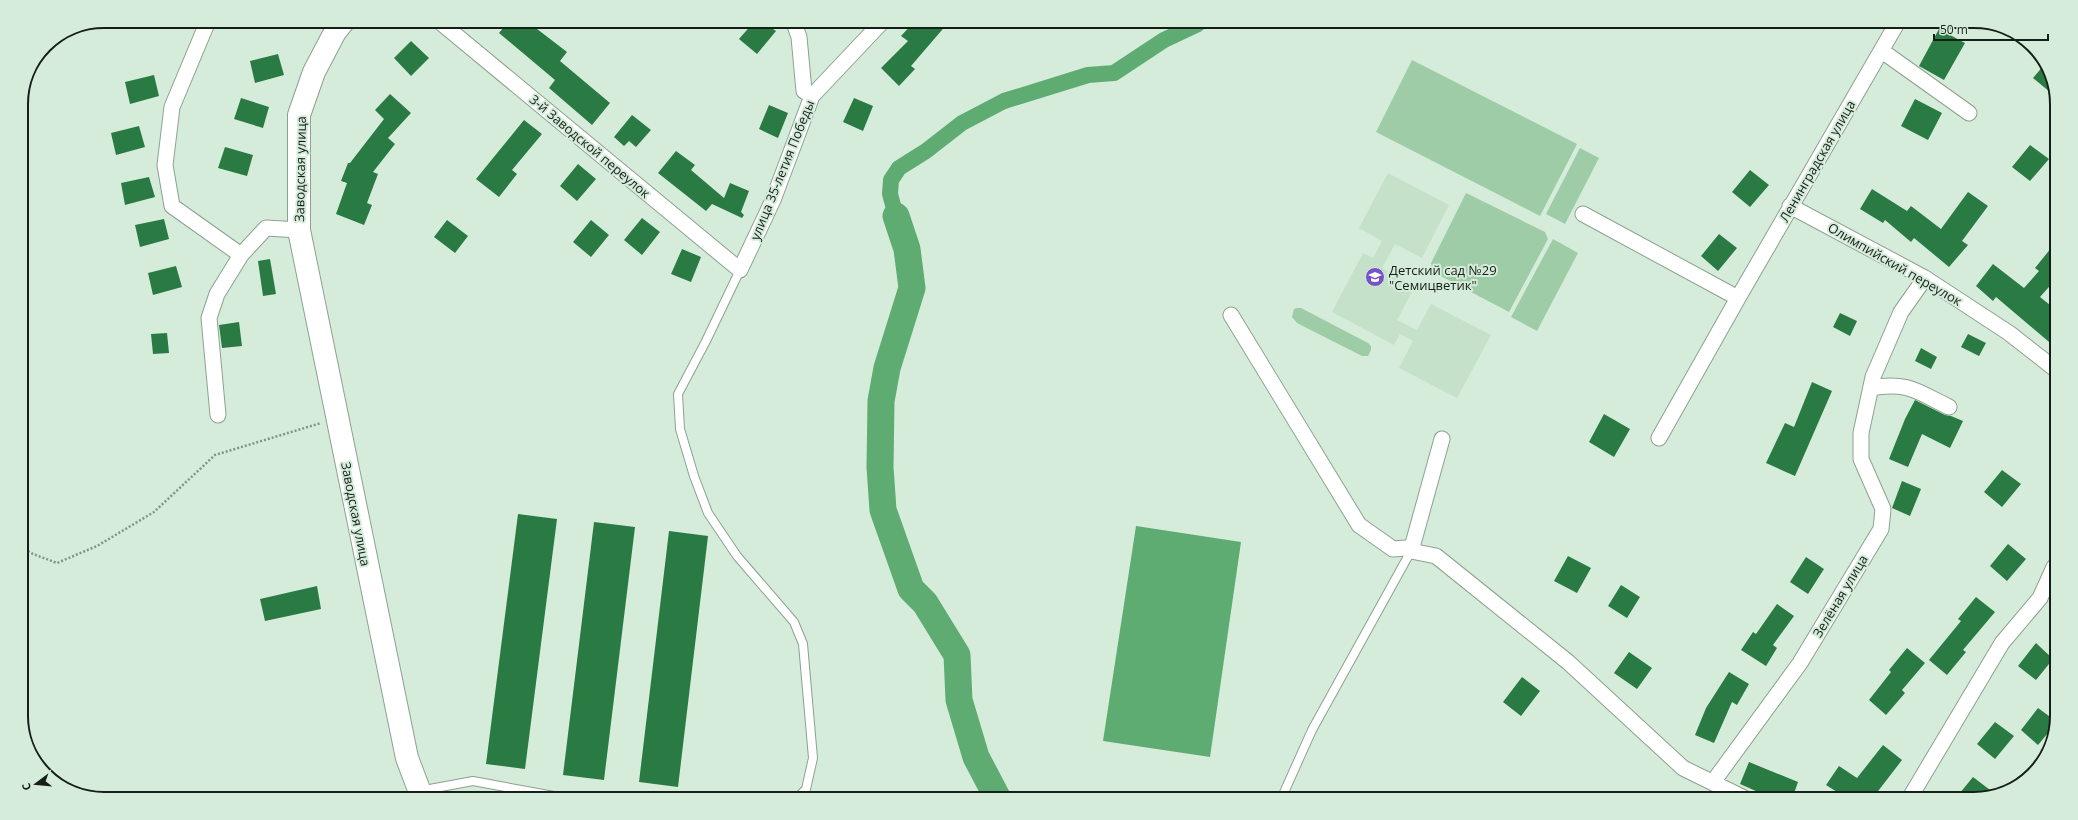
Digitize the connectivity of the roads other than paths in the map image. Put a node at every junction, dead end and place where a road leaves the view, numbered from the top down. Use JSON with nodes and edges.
{"nodes":[{"id":1,"x":205,"y":28,"type":"edge"},
{"id":2,"x":338,"y":28,"type":"edge"},
{"id":3,"x":447,"y":28,"type":"edge"},
{"id":4,"x":796,"y":28,"type":"edge"},
{"id":5,"x":876,"y":28,"type":"edge"},
{"id":6,"x":1894,"y":28,"type":"edge"},
{"id":7,"x":1882,"y":51,"type":"junction"},
{"id":8,"x":812,"y":96,"type":"junction"},
{"id":9,"x":1969,"y":113,"type":"dead end"},
{"id":10,"x":1790,"y":206,"type":"junction"},
{"id":11,"x":1583,"y":214,"type":"dead end"},
{"id":12,"x":299,"y":230,"type":"junction"},
{"id":13,"x":241,"y":255,"type":"junction"},
{"id":14,"x":740,"y":270,"type":"junction"},
{"id":15,"x":1925,"y":278,"type":"junction"},
{"id":16,"x":1738,"y":298,"type":"junction"},
{"id":17,"x":1232,"y":315,"type":"dead end"},
{"id":18,"x":2050,"y":366,"type":"edge"},
{"id":19,"x":1870,"y":388,"type":"junction"},
{"id":20,"x":1949,"y":407,"type":"dead end"},
{"id":21,"x":218,"y":415,"type":"dead end"},
{"id":22,"x":1659,"y":438,"type":"dead end"},
{"id":23,"x":1442,"y":439,"type":"dead end"},
{"id":24,"x":1411,"y":551,"type":"junction"},
{"id":25,"x":2050,"y":586,"type":"edge"},
{"id":26,"x":2047,"y":601,"type":"edge"},
{"id":27,"x":1713,"y":782,"type":"junction"},
{"id":28,"x":420,"y":792,"type":"edge"},
{"id":29,"x":424,"y":792,"type":"edge"},
{"id":30,"x":532,"y":792,"type":"edge"},
{"id":31,"x":807,"y":792,"type":"edge"},
{"id":32,"x":1284,"y":792,"type":"edge"},
{"id":33,"x":1732,"y":792,"type":"edge"},
{"id":34,"x":1913,"y":792,"type":"edge"}],
"edges":[{"from":1,"to":13,"type":"street"},
{"from":2,"to":12,"type":"main road","name":"Заводская улица"},
{"from":3,"to":14,"type":"street","name":"3-й Заводской переулок"},
{"from":4,"to":8,"type":"street"},
{"from":5,"to":8,"type":"street","name":"улица 35-летия Победы"},
{"from":6,"to":7,"type":"street","name":"Ленинградская улица"},
{"from":7,"to":9,"type":"street"},
{"from":7,"to":10,"type":"street","name":"Ленинградская улица"},
{"from":8,"to":14,"type":"street","name":"улица 35-летия Победы"},
{"from":10,"to":15,"type":"street","name":"Олимпийский переулок"},
{"from":10,"to":16,"type":"street","name":"Ленинградская улица"},
{"from":11,"to":16,"type":"street"},
{"from":12,"to":13,"type":"street","name":"Заводская улица"},
{"from":12,"to":28,"type":"main road","name":"Заводская улица"},
{"from":13,"to":21,"type":"street","name":"Заводская улица"},
{"from":14,"to":31,"type":"lane"},
{"from":15,"to":18,"type":"street","name":"Олимпийский переулок"},
{"from":15,"to":19,"type":"street","name":"Зелёная улица"},
{"from":16,"to":22,"type":"street","name":"Ленинградская улица"},
{"from":17,"to":24,"type":"street"},
{"from":19,"to":20,"type":"street"},
{"from":19,"to":27,"type":"street","name":"Зелёная улица"},
{"from":23,"to":24,"type":"street"},
{"from":24,"to":27,"type":"street"},
{"from":24,"to":32,"type":"lane"},
{"from":25,"to":26,"type":"street"},
{"from":26,"to":34,"type":"street"},
{"from":27,"to":33,"type":"street"},
{"from":29,"to":30,"type":"lane"}]}
